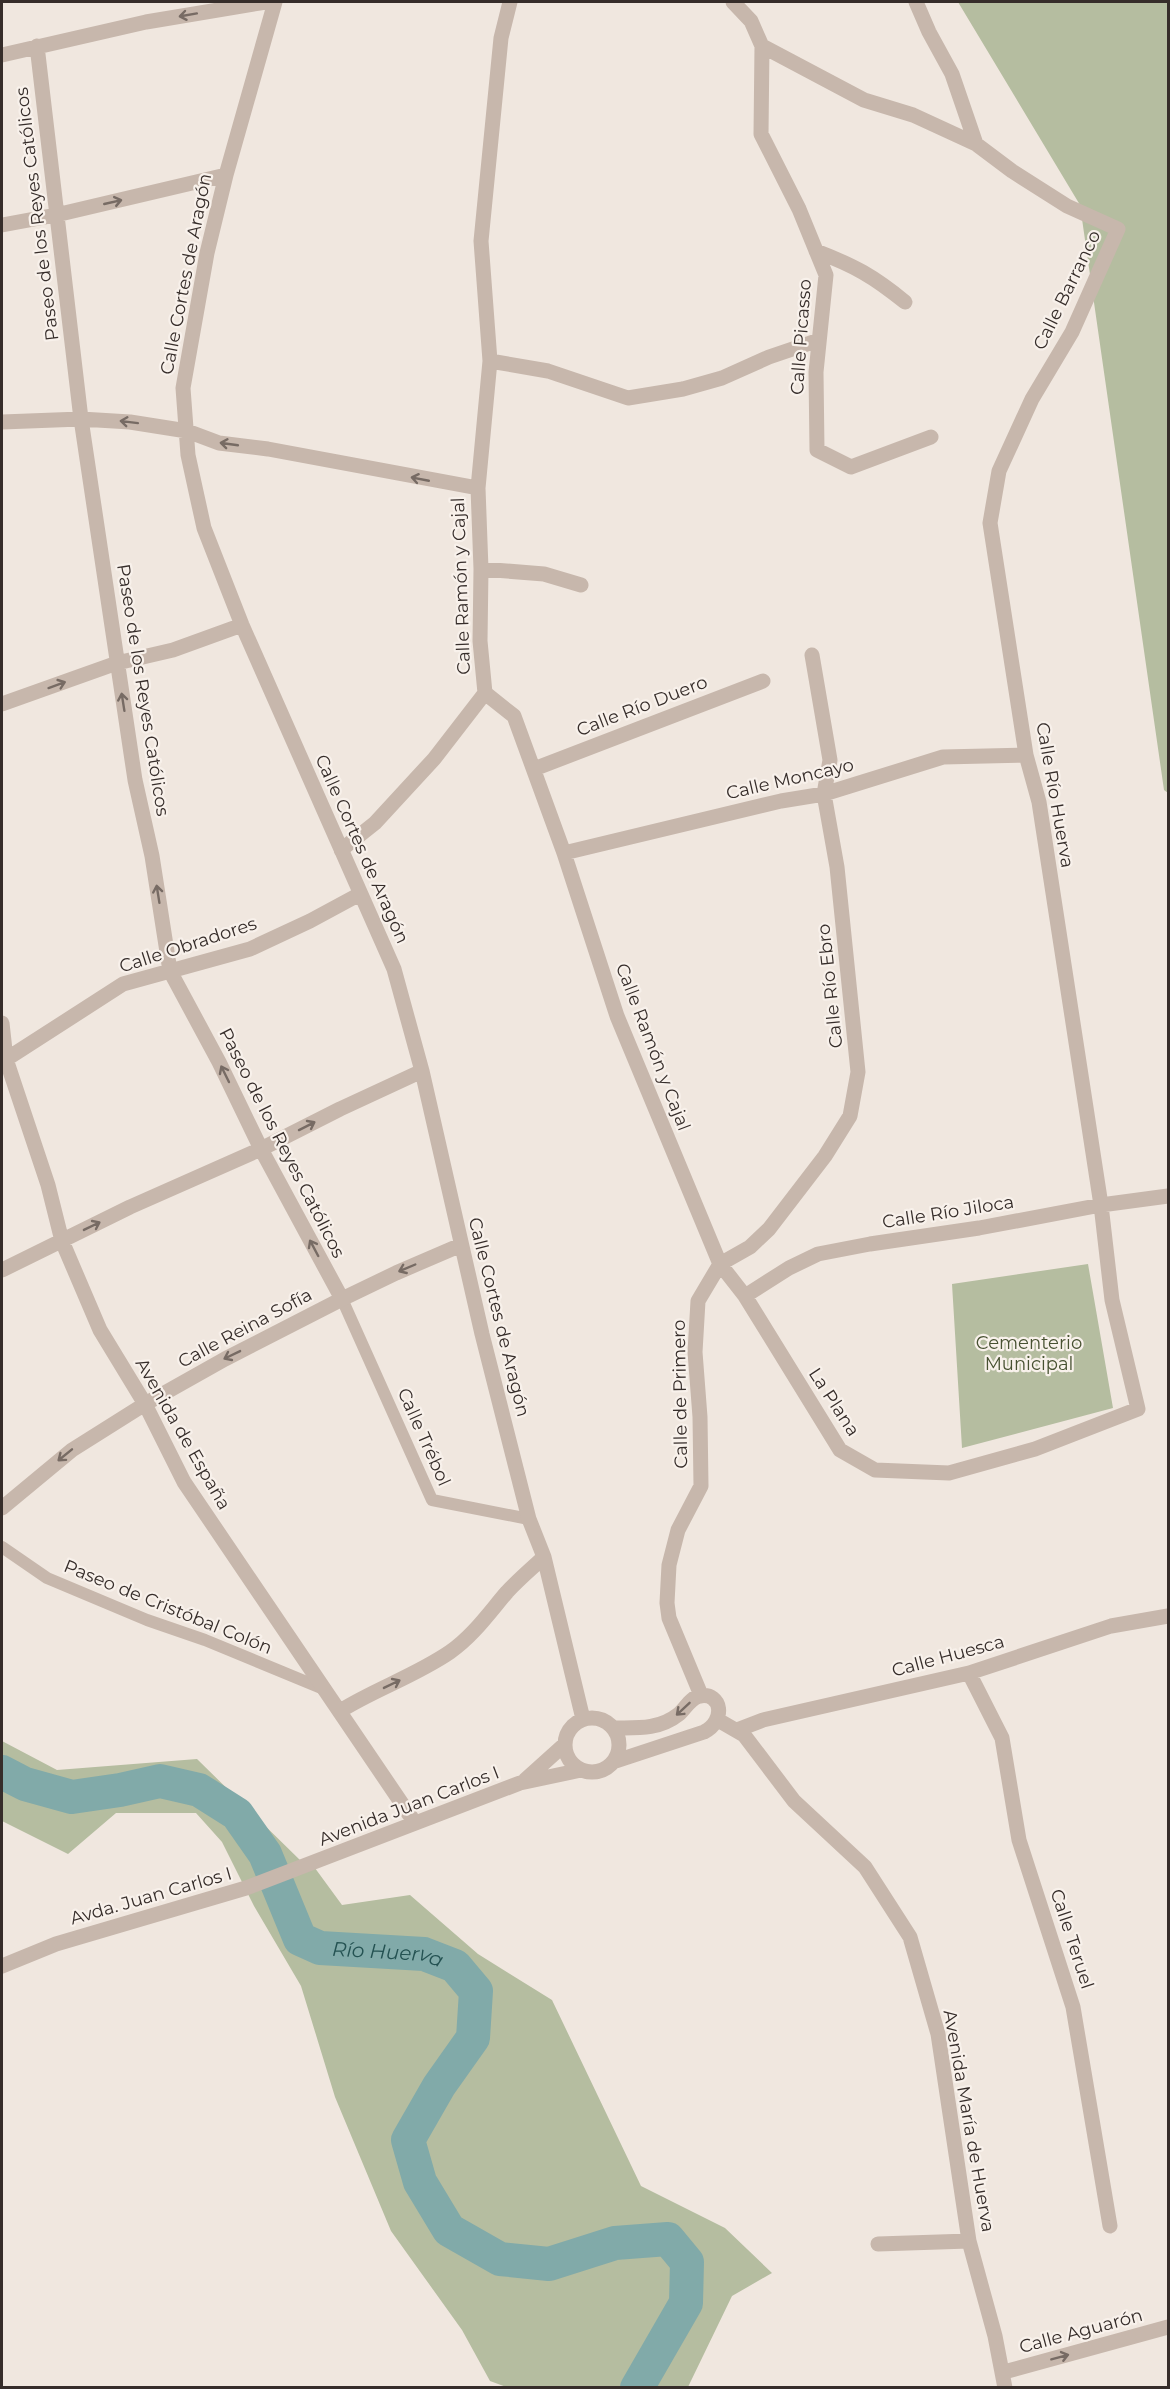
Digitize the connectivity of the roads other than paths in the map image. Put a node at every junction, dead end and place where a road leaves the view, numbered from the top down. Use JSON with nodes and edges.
{"nodes":[{"id":1,"x":266,"y":2,"type":"edge"},
{"id":2,"x":275,"y":2,"type":"edge"},
{"id":3,"x":510,"y":2,"type":"edge"},
{"id":4,"x":733,"y":2,"type":"edge"},
{"id":5,"x":916,"y":2,"type":"edge"},
{"id":6,"x":37,"y":46,"type":"junction"},
{"id":7,"x":762,"y":46,"type":"junction"},
{"id":8,"x":2,"y":55,"type":"edge"},
{"id":9,"x":976,"y":144,"type":"junction"},
{"id":10,"x":226,"y":175,"type":"junction"},
{"id":11,"x":56,"y":215,"type":"junction"},
{"id":12,"x":2,"y":225,"type":"edge"},
{"id":13,"x":816,"y":251,"type":"junction"},
{"id":14,"x":905,"y":302,"type":"dead end"},
{"id":15,"x":819,"y":340,"type":"junction"},
{"id":16,"x":490,"y":361,"type":"junction"},
{"id":17,"x":1032,"y":399,"type":"joint"},
{"id":18,"x":81,"y":419,"type":"junction"},
{"id":19,"x":2,"y":422,"type":"edge"},
{"id":20,"x":187,"y":431,"type":"junction"},
{"id":21,"x":931,"y":437,"type":"dead end"},
{"id":22,"x":478,"y":488,"type":"junction"},
{"id":23,"x":482,"y":569,"type":"junction"},
{"id":24,"x":581,"y":585,"type":"dead end"},
{"id":25,"x":242,"y":625,"type":"junction"},
{"id":26,"x":812,"y":654,"type":"dead end"},
{"id":27,"x":117,"y":663,"type":"junction"},
{"id":28,"x":764,"y":681,"type":"dead end"},
{"id":29,"x":485,"y":693,"type":"junction"},
{"id":30,"x":2,"y":704,"type":"edge"},
{"id":31,"x":1026,"y":754,"type":"junction"},
{"id":32,"x":534,"y":769,"type":"junction"},
{"id":33,"x":824,"y":794,"type":"junction"},
{"id":34,"x":341,"y":849,"type":"junction"},
{"id":35,"x":564,"y":853,"type":"junction"},
{"id":36,"x":360,"y":894,"type":"junction"},
{"id":37,"x":170,"y":971,"type":"junction"},
{"id":38,"x":2,"y":1023,"type":"edge"},
{"id":39,"x":4,"y":1060,"type":"edge"},
{"id":40,"x":422,"y":1071,"type":"junction"},
{"id":41,"x":261,"y":1149,"type":"junction"},
{"id":42,"x":1168,"y":1197,"type":"edge"},
{"id":43,"x":1101,"y":1205,"type":"junction"},
{"id":44,"x":62,"y":1240,"type":"junction"},
{"id":45,"x":460,"y":1245,"type":"junction"},
{"id":46,"x":720,"y":1264,"type":"junction"},
{"id":47,"x":2,"y":1270,"type":"edge"},
{"id":48,"x":745,"y":1296,"type":"junction"},
{"id":49,"x":342,"y":1299,"type":"junction"},
{"id":50,"x":145,"y":1404,"type":"junction"},
{"id":51,"x":1138,"y":1409,"type":"joint"},
{"id":52,"x":2,"y":1508,"type":"edge"},
{"id":53,"x":529,"y":1519,"type":"junction"},
{"id":54,"x":2,"y":1547,"type":"edge"},
{"id":55,"x":544,"y":1557,"type":"junction"},
{"id":56,"x":1168,"y":1616,"type":"edge"},
{"id":57,"x":969,"y":1673,"type":"junction"},
{"id":58,"x":327,"y":1691,"type":"junction"},
{"id":59,"x":701,"y":1695,"type":"junction"},
{"id":60,"x":340,"y":1711,"type":"junction"},
{"id":61,"x":584,"y":1719,"type":"junction"},
{"id":62,"x":718,"y":1720,"type":"junction"},
{"id":63,"x":613,"y":1728,"type":"junction"},
{"id":64,"x":737,"y":1730,"type":"junction"},
{"id":65,"x":565,"y":1744,"type":"junction"},
{"id":66,"x":613,"y":1762,"type":"junction"},
{"id":67,"x":581,"y":1770,"type":"junction"},
{"id":68,"x":520,"y":1784,"type":"junction"},
{"id":69,"x":415,"y":1823,"type":"junction"},
{"id":70,"x":312,"y":1864,"type":"joint"},
{"id":71,"x":2,"y":1966,"type":"edge"},
{"id":72,"x":1110,"y":2226,"type":"dead end"},
{"id":73,"x":969,"y":2241,"type":"junction"},
{"id":74,"x":878,"y":2244,"type":"dead end"},
{"id":75,"x":1168,"y":2327,"type":"edge"},
{"id":76,"x":1005,"y":2380,"type":"edge"}],
"edges":[{"from":1,"to":6,"type":"street","one_way":true},
{"from":2,"to":10,"type":"street","name":"Calle Cortes de Aragón"},
{"from":3,"to":16,"type":"street","name":"Calle Ramón y Cajal"},
{"from":4,"to":7,"type":"street"},
{"from":5,"to":9,"type":"street"},
{"from":6,"to":8,"type":"street"},
{"from":6,"to":11,"type":"street","name":"Paseo de los Reyes Católicos"},
{"from":7,"to":9,"type":"street"},
{"from":7,"to":13,"type":"street","name":"Calle Picasso"},
{"from":9,"to":17,"type":"street","name":"Calle Barranco"},
{"from":11,"to":10,"type":"street","one_way":true},
{"from":10,"to":20,"type":"street","name":"Calle Cortes de Aragón"},
{"from":11,"to":12,"type":"street"},
{"from":11,"to":18,"type":"street","name":"Paseo de los Reyes Católicos"},
{"from":13,"to":14,"type":"street"},
{"from":13,"to":15,"type":"street","name":"Calle Picasso"},
{"from":15,"to":16,"type":"street"},
{"from":15,"to":21,"type":"street","name":"Calle Picasso"},
{"from":16,"to":22,"type":"street","name":"Calle Ramón y Cajal"},
{"from":17,"to":31,"type":"street","name":"Calle Río Huerva"},
{"from":18,"to":19,"type":"street"},
{"from":20,"to":18,"type":"street","one_way":true},
{"from":18,"to":27,"type":"street","name":"Paseo de los Reyes Católicos"},
{"from":22,"to":20,"type":"street","one_way":true},
{"from":20,"to":25,"type":"street","name":"Calle Cortes de Aragón"},
{"from":22,"to":23,"type":"street","name":"Calle Ramón y Cajal"},
{"from":23,"to":24,"type":"street"},
{"from":23,"to":29,"type":"street","name":"Calle Ramón y Cajal"},
{"from":25,"to":27,"type":"street"},
{"from":25,"to":34,"type":"street","name":"Calle Cortes de Aragón"},
{"from":26,"to":33,"type":"street","name":"Calle Río Ebro"},
{"from":30,"to":27,"type":"street","one_way":true},
{"from":37,"to":27,"type":"street","name":"Paseo de los Reyes Católicos","one_way":true},
{"from":28,"to":32,"type":"street","name":"Calle Río Duero"},
{"from":29,"to":32,"type":"street","name":"Calle Ramón y Cajal"},
{"from":29,"to":34,"type":"street"},
{"from":31,"to":33,"type":"street","name":"Calle Moncayo"},
{"from":31,"to":43,"type":"street","name":"Calle Río Huerva"},
{"from":32,"to":35,"type":"street","name":"Calle Ramón y Cajal"},
{"from":33,"to":35,"type":"street","name":"Calle Moncayo"},
{"from":33,"to":46,"type":"street","name":"Calle Río Ebro"},
{"from":34,"to":36,"type":"street","name":"Calle Cortes de Aragón"},
{"from":35,"to":46,"type":"street","name":"Calle Ramón y Cajal"},
{"from":36,"to":37,"type":"street","name":"Calle Obradores"},
{"from":36,"to":40,"type":"street","name":"Calle Cortes de Aragón"},
{"from":37,"to":39,"type":"street","name":"Calle Obradores"},
{"from":41,"to":37,"type":"street","name":"Paseo de los Reyes Católicos","one_way":true},
{"from":38,"to":39,"type":"street","name":"Avenida de España"},
{"from":39,"to":44,"type":"street","name":"Avenida de España"},
{"from":41,"to":40,"type":"street","one_way":true},
{"from":40,"to":45,"type":"street","name":"Calle Cortes de Aragón"},
{"from":44,"to":41,"type":"street","one_way":true},
{"from":49,"to":41,"type":"street","name":"Paseo de los Reyes Católicos","one_way":true},
{"from":42,"to":43,"type":"street","name":"Calle Río Jiloca"},
{"from":43,"to":48,"type":"street","name":"Calle Río Jiloca"},
{"from":43,"to":51,"type":"street","name":"Calle Río Huerva"},
{"from":44,"to":47,"type":"street"},
{"from":44,"to":50,"type":"street","name":"Avenida de España"},
{"from":45,"to":49,"type":"street","name":"Calle Reina Sofía","one_way":true},
{"from":45,"to":53,"type":"street","name":"Calle Cortes de Aragón"},
{"from":46,"to":48,"type":"street","name":"La Plana"},
{"from":46,"to":59,"type":"street","name":"Calle de Primero"},
{"from":48,"to":51,"type":"street","name":"La Plana"},
{"from":49,"to":50,"type":"street","name":"Calle Reina Sofía","one_way":true},
{"from":49,"to":53,"type":"street","name":"Calle Trébol"},
{"from":50,"to":52,"type":"street","name":"Calle Reina Sofía","one_way":true},
{"from":50,"to":58,"type":"street","name":"Avenida de España"},
{"from":53,"to":55,"type":"street","name":"Calle Cortes de Aragón"},
{"from":54,"to":58,"type":"street","name":"Paseo de Cristóbal Colón"},
{"from":60,"to":55,"type":"street","one_way":true},
{"from":55,"to":61,"type":"street","name":"Calle Cortes de Aragón"},
{"from":56,"to":57,"type":"street","name":"Calle Huesca"},
{"from":57,"to":64,"type":"street","name":"Calle Huesca"},
{"from":57,"to":72,"type":"street","name":"Calle Teruel"},
{"from":58,"to":60,"type":"street","name":"Avenida de España"},
{"from":59,"to":62,"type":"street","name":"Calle de Primero"},
{"from":59,"to":63,"type":"street","one_way":true},
{"from":60,"to":69,"type":"street","name":"Avenida de España"},
{"from":61,"to":63,"type":"street"},
{"from":61,"to":65,"type":"street"},
{"from":62,"to":64,"type":"street","name":"Avenida María de Huerva"},
{"from":62,"to":66,"type":"street"},
{"from":63,"to":66,"type":"street"},
{"from":64,"to":73,"type":"street","name":"Avenida María de Huerva"},
{"from":65,"to":67,"type":"street"},
{"from":65,"to":68,"type":"street","name":"Avenida Juan Carlos I"},
{"from":66,"to":67,"type":"street"},
{"from":67,"to":68,"type":"street","name":"Avenida Juan Carlos I"},
{"from":68,"to":69,"type":"street","name":"Avenida Juan Carlos I"},
{"from":69,"to":70,"type":"street","name":"Avenida Juan Carlos I"},
{"from":70,"to":71,"type":"street","name":"Avda. Juan Carlos I"},
{"from":73,"to":74,"type":"street"},
{"from":73,"to":76,"type":"street","name":"Avenida María de Huerva"},
{"from":76,"to":75,"type":"street","name":"Calle Aguarón","one_way":true}]}
